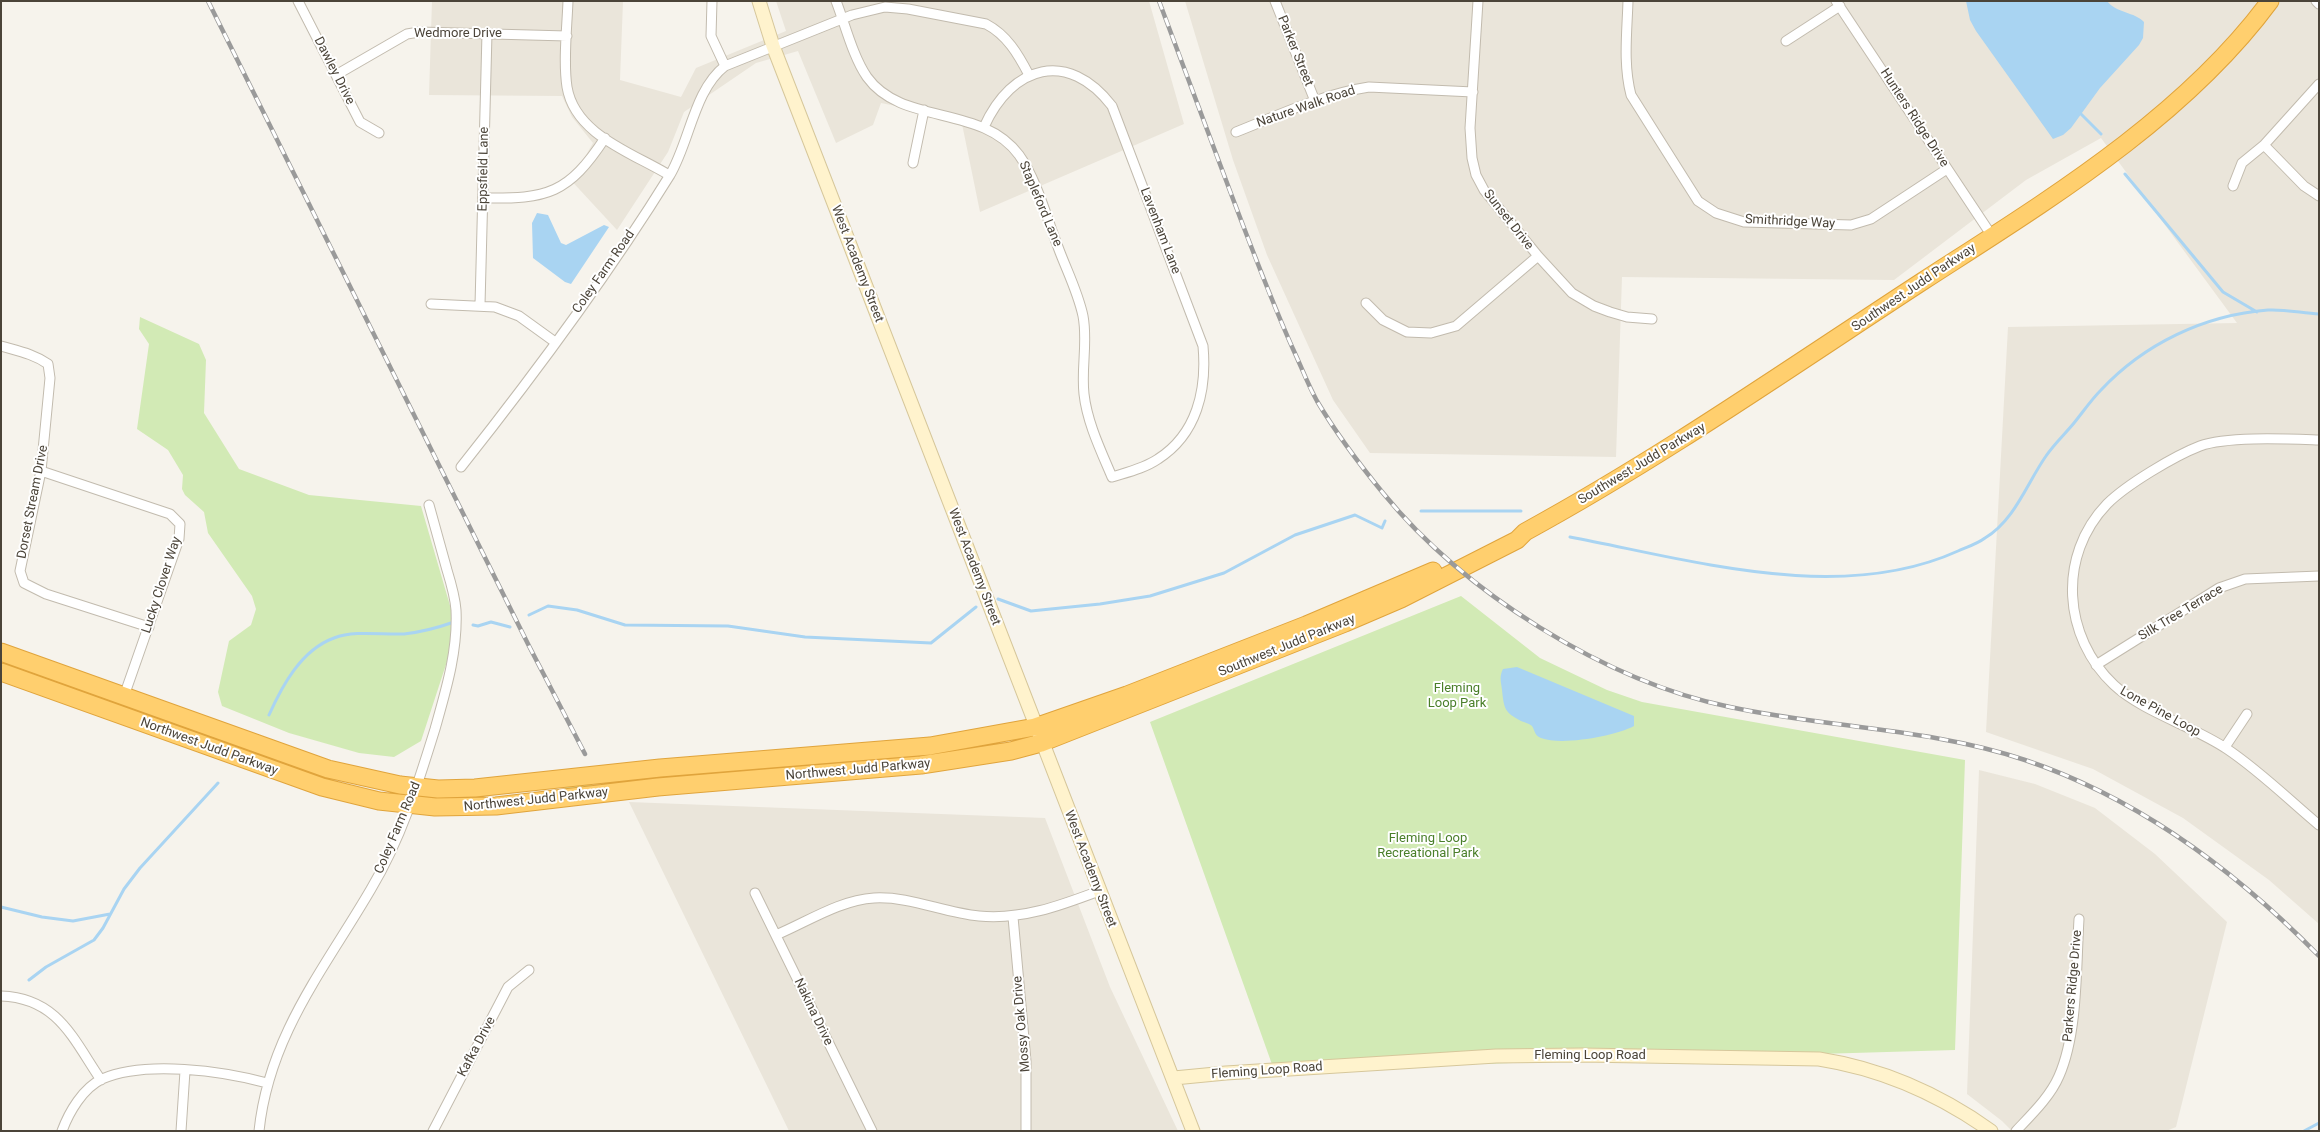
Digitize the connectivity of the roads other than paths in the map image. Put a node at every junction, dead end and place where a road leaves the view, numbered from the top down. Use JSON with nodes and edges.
{"nodes":[{"id":1,"x":298,"y":1,"type":"edge"},
{"id":2,"x":568,"y":1,"type":"edge"},
{"id":3,"x":712,"y":1,"type":"edge"},
{"id":4,"x":759,"y":1,"type":"edge"},
{"id":5,"x":836,"y":1,"type":"edge"},
{"id":6,"x":1275,"y":1,"type":"edge"},
{"id":7,"x":1478,"y":1,"type":"edge"},
{"id":8,"x":1628,"y":1,"type":"edge"},
{"id":9,"x":2270,"y":1,"type":"edge"},
{"id":10,"x":2316,"y":1,"type":"edge"},
{"id":11,"x":1838,"y":4,"type":"edge"},
{"id":12,"x":2319,"y":4,"type":"edge"},
{"id":13,"x":843,"y":19,"type":"junction"},
{"id":14,"x":487,"y":33,"type":"junction"},
{"id":15,"x":567,"y":36,"type":"junction"},
{"id":16,"x":1786,"y":41,"type":"dead end"},
{"id":17,"x":773,"y":46,"type":"junction"},
{"id":18,"x":725,"y":66,"type":"junction"},
{"id":19,"x":336,"y":74,"type":"junction"},
{"id":20,"x":1029,"y":75,"type":"junction"},
{"id":21,"x":2319,"y":84,"type":"edge"},
{"id":22,"x":1473,"y":92,"type":"junction"},
{"id":23,"x":1315,"y":101,"type":"junction"},
{"id":24,"x":924,"y":110,"type":"junction"},
{"id":25,"x":984,"y":127,"type":"junction"},
{"id":26,"x":1236,"y":132,"type":"dead end"},
{"id":27,"x":379,"y":133,"type":"dead end"},
{"id":28,"x":605,"y":138,"type":"junction"},
{"id":29,"x":2264,"y":145,"type":"junction"},
{"id":30,"x":912,"y":163,"type":"dead end"},
{"id":31,"x":1947,"y":169,"type":"junction"},
{"id":32,"x":669,"y":175,"type":"junction"},
{"id":33,"x":2233,"y":186,"type":"dead end"},
{"id":34,"x":2319,"y":196,"type":"edge"},
{"id":35,"x":483,"y":198,"type":"junction"},
{"id":36,"x":1992,"y":236,"type":"junction"},
{"id":37,"x":1538,"y":256,"type":"junction"},
{"id":38,"x":1366,"y":303,"type":"dead end"},
{"id":39,"x":431,"y":304,"type":"dead end"},
{"id":40,"x":480,"y":305,"type":"junction"},
{"id":41,"x":1652,"y":319,"type":"dead end"},
{"id":42,"x":555,"y":342,"type":"junction"},
{"id":43,"x":1,"y":346,"type":"edge"},
{"id":44,"x":2319,"y":440,"type":"edge"},
{"id":45,"x":461,"y":467,"type":"dead end"},
{"id":46,"x":41,"y":471,"type":"junction"},
{"id":47,"x":1112,"y":477,"type":"joint"},
{"id":48,"x":429,"y":505,"type":"dead end"},
{"id":49,"x":2319,"y":576,"type":"edge"},
{"id":50,"x":149,"y":627,"type":"junction"},
{"id":51,"x":1,"y":652,"type":"edge"},
{"id":52,"x":2096,"y":665,"type":"junction"},
{"id":53,"x":1,"y":672,"type":"edge"},
{"id":54,"x":124,"y":696,"type":"junction"},
{"id":55,"x":2247,"y":714,"type":"dead end"},
{"id":56,"x":1038,"y":735,"type":"junction"},
{"id":57,"x":2225,"y":748,"type":"junction"},
{"id":58,"x":417,"y":787,"type":"junction"},
{"id":59,"x":410,"y":804,"type":"junction"},
{"id":60,"x":2319,"y":825,"type":"edge"},
{"id":61,"x":1099,"y":891,"type":"junction"},
{"id":62,"x":755,"y":894,"type":"dead end"},
{"id":63,"x":1013,"y":917,"type":"junction"},
{"id":64,"x":2079,"y":919,"type":"dead end"},
{"id":65,"x":776,"y":935,"type":"junction"},
{"id":66,"x":529,"y":970,"type":"dead end"},
{"id":67,"x":1,"y":996,"type":"edge"},
{"id":68,"x":185,"y":1071,"type":"junction"},
{"id":69,"x":1174,"y":1078,"type":"junction"},
{"id":70,"x":101,"y":1080,"type":"junction"},
{"id":71,"x":267,"y":1083,"type":"junction"},
{"id":72,"x":62,"y":1131,"type":"edge"},
{"id":73,"x":181,"y":1131,"type":"edge"},
{"id":74,"x":259,"y":1131,"type":"edge"},
{"id":75,"x":433,"y":1131,"type":"edge"},
{"id":76,"x":872,"y":1131,"type":"edge"},
{"id":77,"x":1026,"y":1131,"type":"edge"},
{"id":78,"x":1193,"y":1131,"type":"edge"},
{"id":79,"x":1991,"y":1131,"type":"edge"},
{"id":80,"x":2016,"y":1131,"type":"edge"}],
"edges":[{"from":1,"to":19,"type":"street","name":"Dawley Drive"},
{"from":2,"to":15,"type":"street"},
{"from":3,"to":18,"type":"street"},
{"from":4,"to":17,"type":"main road","name":"West Academy Street"},
{"from":5,"to":13,"type":"street","name":"Stapleford Lane"},
{"from":6,"to":23,"type":"street","name":"Parker Street"},
{"from":7,"to":22,"type":"street","name":"Sunset Drive"},
{"from":8,"to":31,"type":"street","name":"Smithridge Way"},
{"from":9,"to":36,"type":"highway","name":"Southwest Judd Parkway"},
{"from":10,"to":12,"type":"street"},
{"from":11,"to":16,"type":"street"},
{"from":11,"to":31,"type":"street","name":"Hunters Ridge Drive"},
{"from":13,"to":17,"type":"street","name":"Coley Farm Road"},
{"from":13,"to":20,"type":"street","name":"Coley Farm Road"},
{"from":13,"to":24,"type":"street","name":"Stapleford Lane"},
{"from":14,"to":15,"type":"street","name":"Wedmore Drive"},
{"from":14,"to":19,"type":"street","name":"Wedmore Drive"},
{"from":14,"to":35,"type":"street","name":"Eppsfield Lane"},
{"from":15,"to":28,"type":"street"},
{"from":17,"to":18,"type":"street","name":"Coley Farm Road"},
{"from":17,"to":56,"type":"main road","name":"West Academy Street"},
{"from":18,"to":32,"type":"street","name":"Coley Farm Road"},
{"from":19,"to":27,"type":"street","name":"Dawley Drive"},
{"from":20,"to":25,"type":"street","name":"Lavenham Lane"},
{"from":20,"to":47,"type":"street","name":"Lavenham Lane"},
{"from":21,"to":29,"type":"street"},
{"from":22,"to":23,"type":"street","name":"Nature Walk Road"},
{"from":22,"to":37,"type":"street","name":"Sunset Drive"},
{"from":23,"to":26,"type":"street","name":"Nature Walk Road"},
{"from":24,"to":25,"type":"street","name":"Stapleford Lane"},
{"from":24,"to":30,"type":"street"},
{"from":25,"to":47,"type":"street","name":"Stapleford Lane"},
{"from":28,"to":32,"type":"street"},
{"from":28,"to":35,"type":"street"},
{"from":29,"to":33,"type":"street"},
{"from":29,"to":34,"type":"street"},
{"from":31,"to":36,"type":"street","name":"Hunters Ridge Drive"},
{"from":32,"to":42,"type":"street","name":"Coley Farm Road"},
{"from":35,"to":40,"type":"street","name":"Eppsfield Lane"},
{"from":36,"to":56,"type":"highway","name":"Southwest Judd Parkway"},
{"from":37,"to":38,"type":"street"},
{"from":37,"to":41,"type":"street","name":"Sunset Drive"},
{"from":39,"to":40,"type":"street"},
{"from":40,"to":42,"type":"street"},
{"from":42,"to":45,"type":"street","name":"Coley Farm Road"},
{"from":43,"to":46,"type":"street","name":"Dorset Stream Drive"},
{"from":44,"to":52,"type":"street","name":"Lone Pine Loop"},
{"from":46,"to":50,"type":"street","name":"Dorset Stream Drive"},
{"from":46,"to":50,"type":"street","name":"Lucky Clover Way"},
{"from":48,"to":58,"type":"street","name":"Coley Farm Road"},
{"from":49,"to":52,"type":"street","name":"Silk Tree Terrace"},
{"from":50,"to":54,"type":"street","name":"Lucky Clover Way"},
{"from":51,"to":54,"type":"highway","name":"Northwest Judd Parkway"},
{"from":52,"to":57,"type":"street","name":"Lone Pine Loop"},
{"from":53,"to":59,"type":"highway","name":"Northwest Judd Parkway"},
{"from":54,"to":58,"type":"highway","name":"Northwest Judd Parkway"},
{"from":55,"to":57,"type":"street"},
{"from":56,"to":58,"type":"highway","name":"Northwest Judd Parkway"},
{"from":56,"to":59,"type":"highway","name":"Northwest Judd Parkway"},
{"from":56,"to":61,"type":"main road","name":"West Academy Street"},
{"from":57,"to":60,"type":"street","name":"Lone Pine Loop"},
{"from":58,"to":59,"type":"street","name":"Coley Farm Road"},
{"from":59,"to":71,"type":"street","name":"Coley Farm Road"},
{"from":61,"to":63,"type":"street"},
{"from":61,"to":69,"type":"main road","name":"West Academy Street"},
{"from":62,"to":65,"type":"street","name":"Nakina Drive"},
{"from":63,"to":65,"type":"street"},
{"from":63,"to":77,"type":"street","name":"Mossy Oak Drive"},
{"from":64,"to":80,"type":"street","name":"Parkers Ridge Drive"},
{"from":65,"to":76,"type":"street","name":"Nakina Drive"},
{"from":66,"to":75,"type":"street","name":"Kafka Drive"},
{"from":67,"to":70,"type":"street"},
{"from":68,"to":70,"type":"street"},
{"from":68,"to":71,"type":"street"},
{"from":68,"to":73,"type":"street"},
{"from":69,"to":78,"type":"main road","name":"West Academy Street"},
{"from":69,"to":79,"type":"main road","name":"Fleming Loop Road"},
{"from":70,"to":72,"type":"street"},
{"from":71,"to":74,"type":"street","name":"Coley Farm Road"}]}
